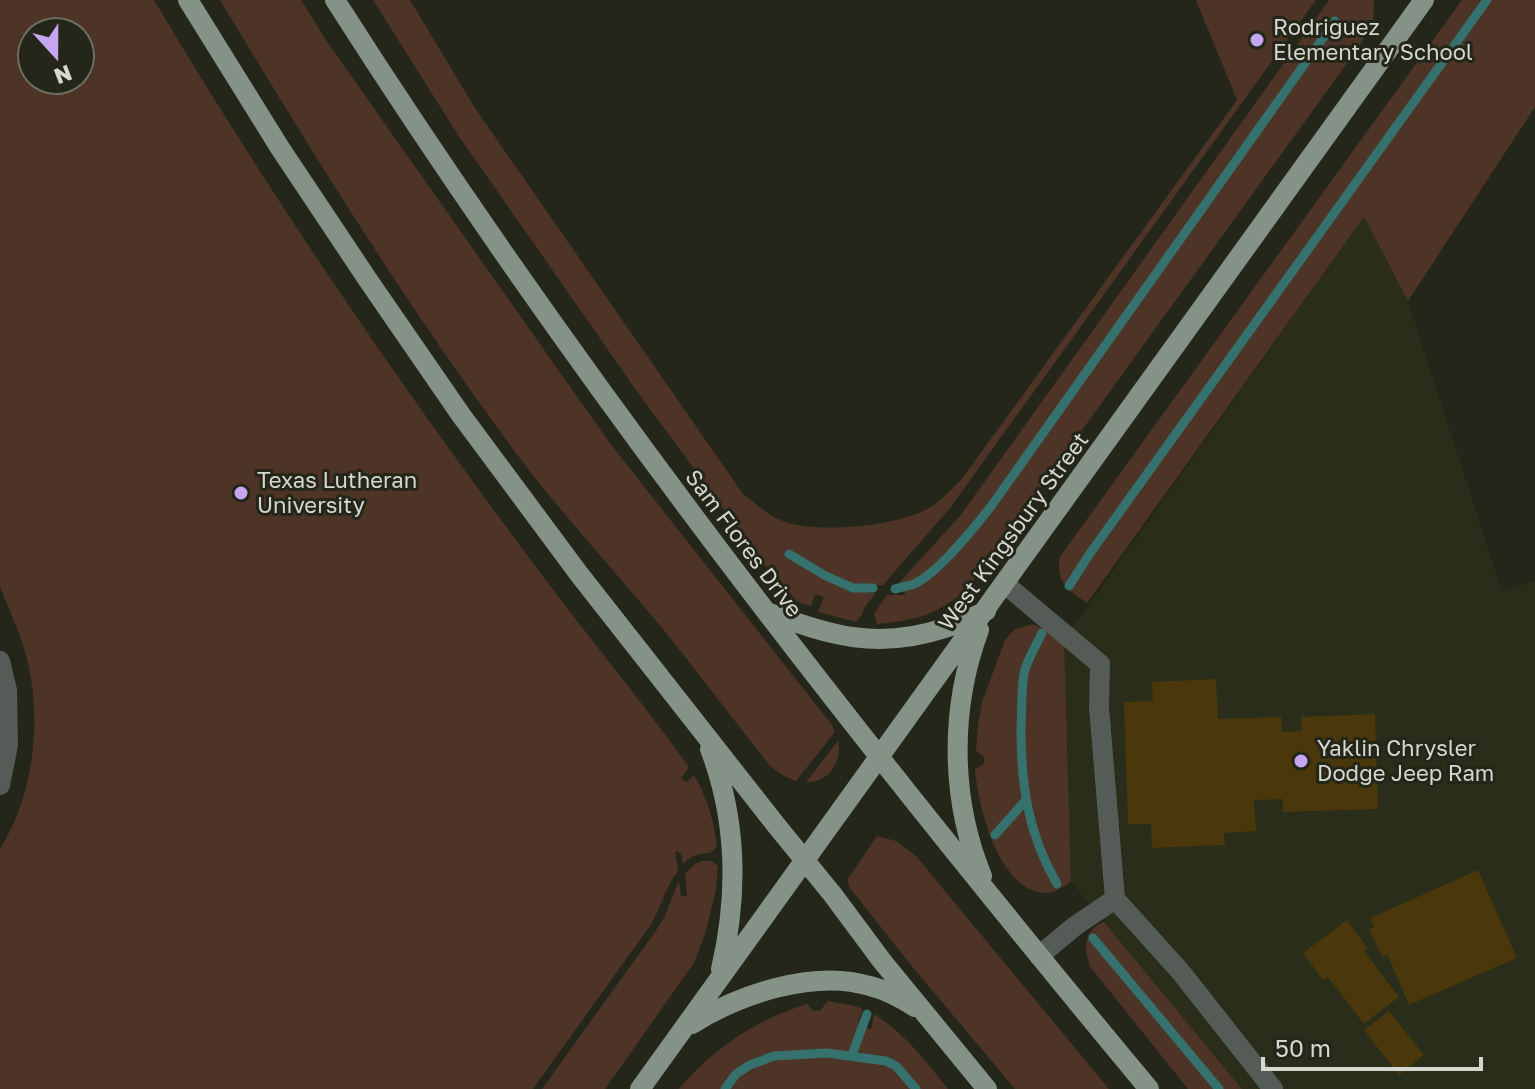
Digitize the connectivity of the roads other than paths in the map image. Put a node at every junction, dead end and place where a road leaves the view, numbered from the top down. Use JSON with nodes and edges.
{"nodes":[{"id":1,"x":188,"y":0,"type":"edge"},
{"id":2,"x":335,"y":0,"type":"edge"},
{"id":3,"x":1424,"y":0,"type":"edge"},
{"id":4,"x":1005,"y":584,"type":"junction"},
{"id":5,"x":765,"y":611,"type":"junction"},
{"id":6,"x":986,"y":611,"type":"junction"},
{"id":7,"x":0,"y":661,"type":"edge"},
{"id":8,"x":705,"y":734,"type":"junction"},
{"id":9,"x":879,"y":757,"type":"junction"},
{"id":10,"x":0,"y":785,"type":"edge"},
{"id":11,"x":805,"y":860,"type":"junction"},
{"id":12,"x":989,"y":893,"type":"junction"},
{"id":13,"x":1115,"y":899,"type":"junction"},
{"id":14,"x":1039,"y":956,"type":"junction"},
{"id":15,"x":718,"y":982,"type":"junction"},
{"id":16,"x":929,"y":1017,"type":"junction"},
{"id":17,"x":682,"y":1030,"type":"junction"},
{"id":18,"x":640,"y":1089,"type":"edge"},
{"id":19,"x":987,"y":1089,"type":"edge"},
{"id":20,"x":1149,"y":1089,"type":"edge"},
{"id":21,"x":1273,"y":1089,"type":"edge"}],
"edges":[{"from":1,"to":8,"type":"main road"},
{"from":2,"to":5,"type":"main road","name":"Sam Flores Drive"},
{"from":3,"to":4,"type":"main road","name":"West Kingsbury Street"},
{"from":4,"to":6,"type":"main road","name":"West Kingsbury Street"},
{"from":4,"to":13,"type":"street"},
{"from":5,"to":6,"type":"main road"},
{"from":5,"to":9,"type":"main road","name":"Sam Flores Drive"},
{"from":6,"to":9,"type":"main road","name":"West Kingsbury Street"},
{"from":6,"to":12,"type":"main road"},
{"from":7,"to":10,"type":"street"},
{"from":8,"to":11,"type":"main road"},
{"from":8,"to":15,"type":"main road"},
{"from":9,"to":11,"type":"main road","name":"West Kingsbury Street"},
{"from":9,"to":12,"type":"main road","name":"Sam Flores Drive"},
{"from":11,"to":15,"type":"main road","name":"West Kingsbury Street"},
{"from":11,"to":16,"type":"main road"},
{"from":12,"to":14,"type":"main road","name":"Sam Flores Drive"},
{"from":13,"to":14,"type":"street"},
{"from":13,"to":21,"type":"street"},
{"from":14,"to":20,"type":"main road","name":"Sam Flores Drive"},
{"from":15,"to":17,"type":"main road","name":"West Kingsbury Street"},
{"from":16,"to":17,"type":"main road"},
{"from":16,"to":19,"type":"main road"},
{"from":17,"to":18,"type":"main road","name":"West Kingsbury Street"}]}
